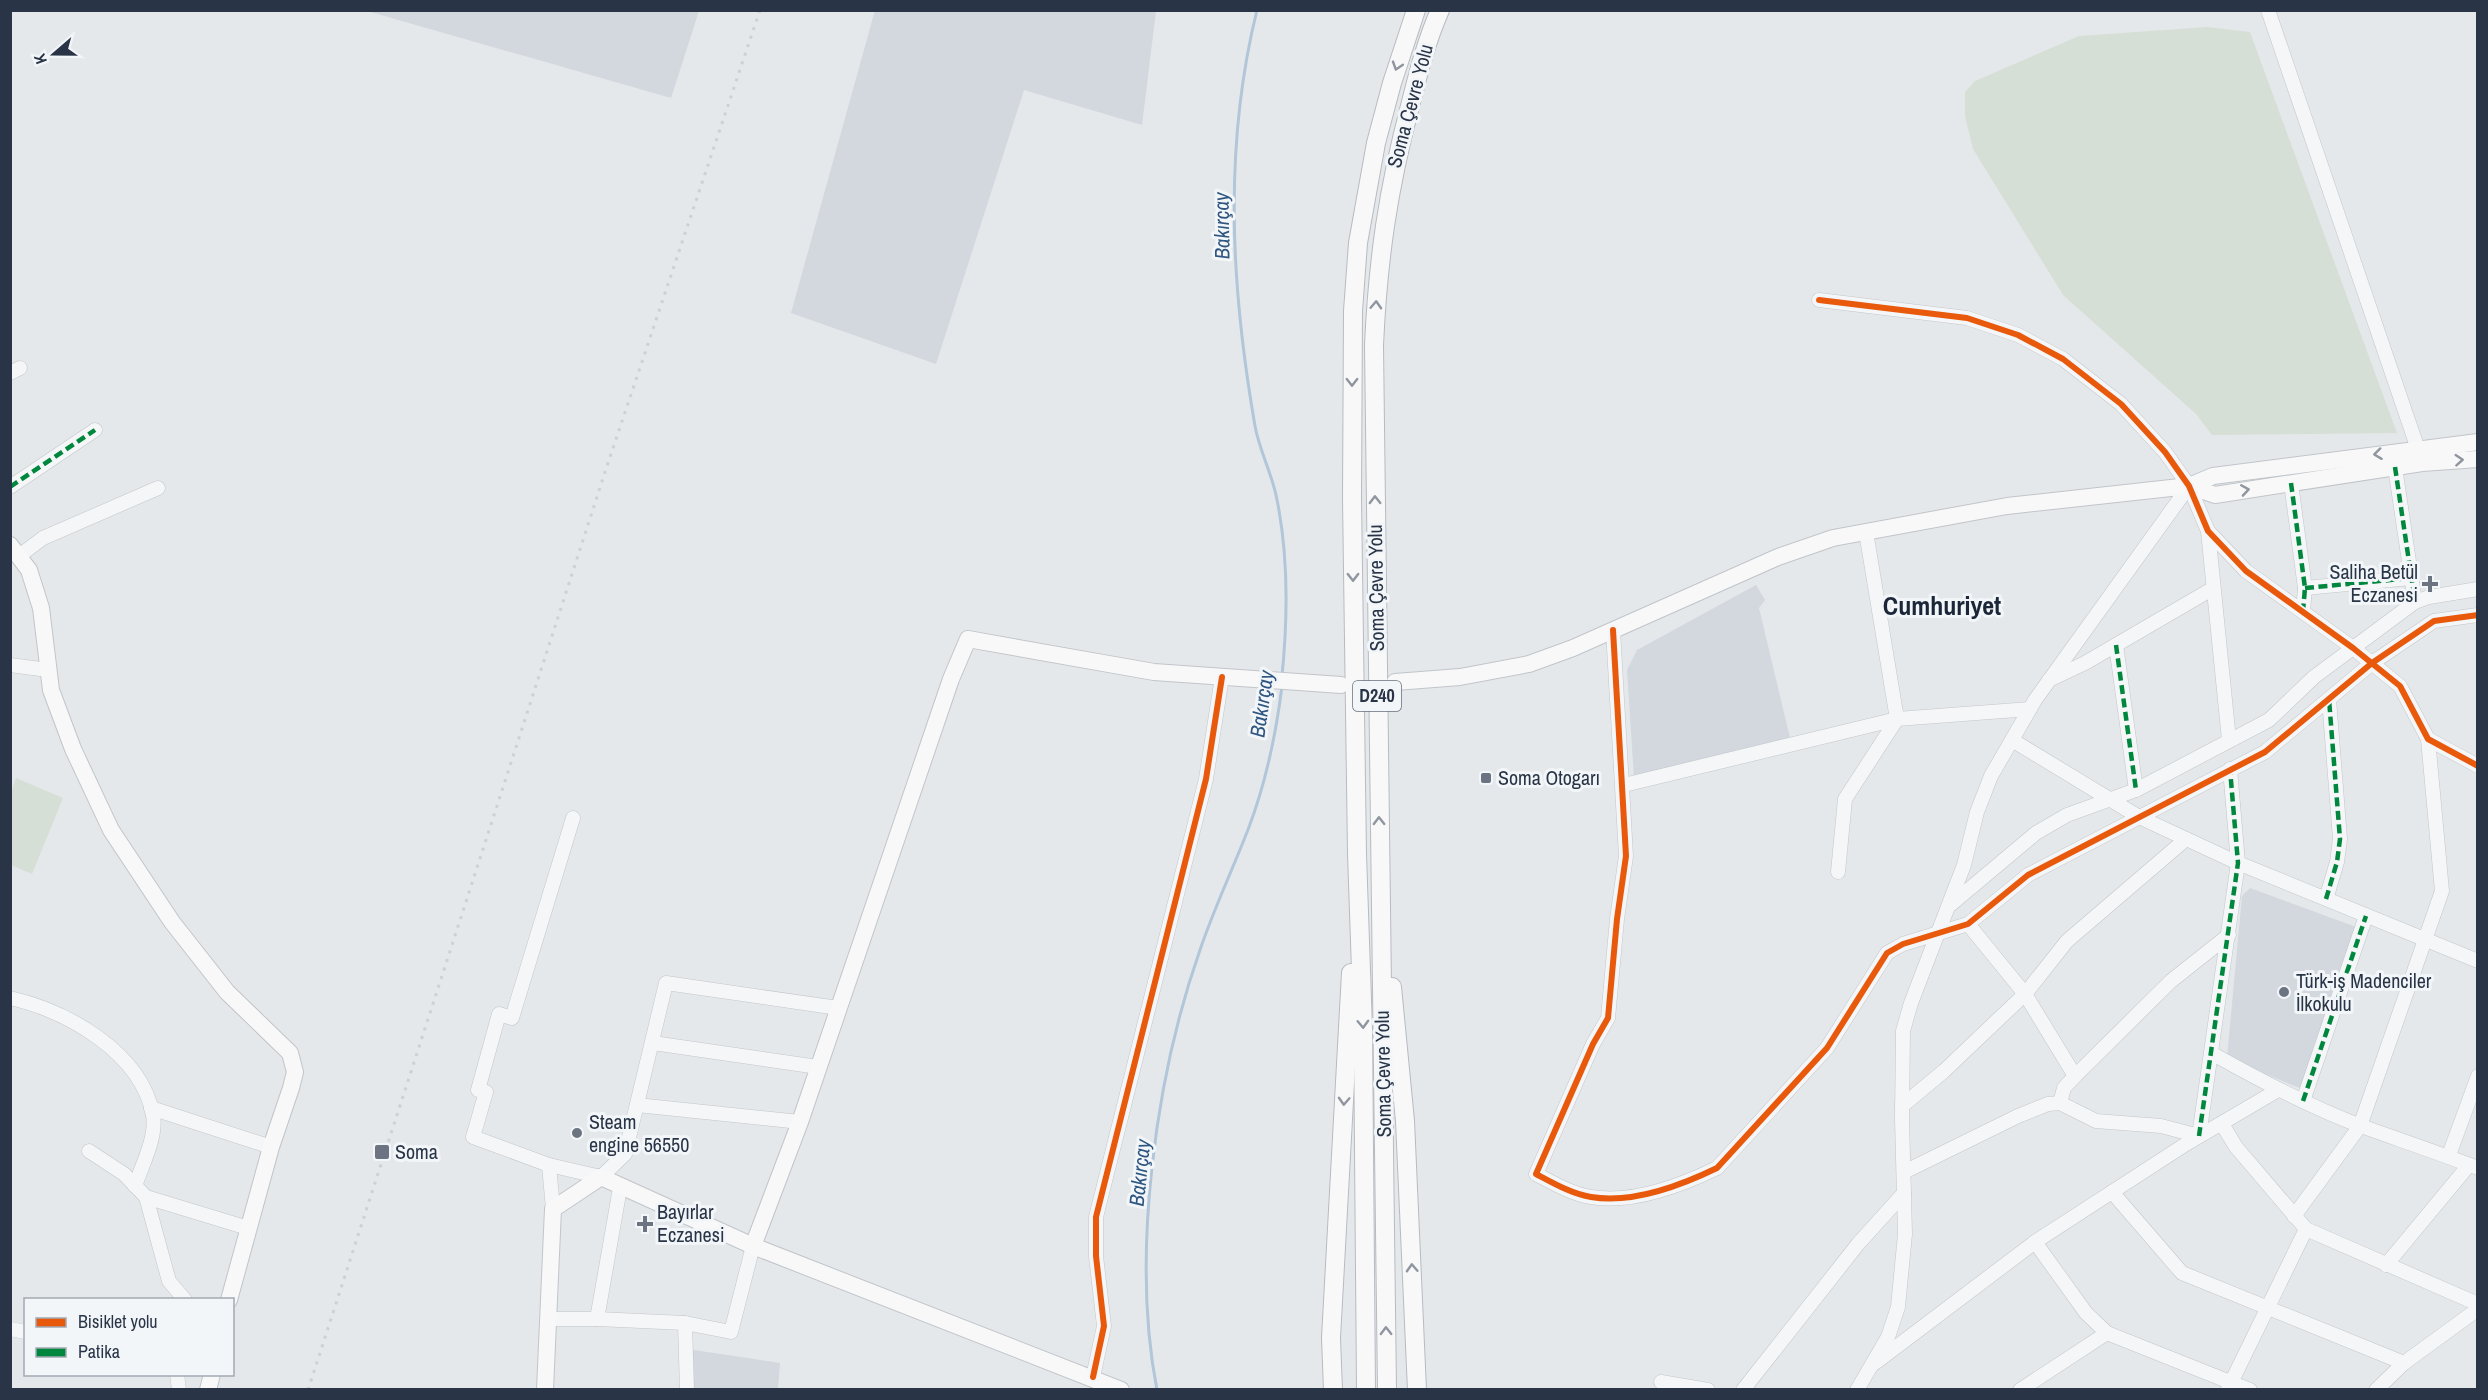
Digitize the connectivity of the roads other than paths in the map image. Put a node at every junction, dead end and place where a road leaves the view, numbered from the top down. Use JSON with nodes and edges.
{"nodes":[{"id":1,"x":1416,"y":10,"type":"edge"},
{"id":2,"x":1440,"y":10,"type":"edge"},
{"id":3,"x":2268,"y":10,"type":"edge"},
{"id":4,"x":1819,"y":300,"type":"dead end"},
{"id":5,"x":95,"y":430,"type":"dead end"},
{"id":6,"x":2478,"y":442,"type":"edge"},
{"id":7,"x":2421,"y":456,"type":"junction"},
{"id":8,"x":2478,"y":459,"type":"edge"},
{"id":9,"x":2395,"y":467,"type":"junction"},
{"id":10,"x":2291,"y":483,"type":"junction"},
{"id":11,"x":2188,"y":486,"type":"junction"},
{"id":12,"x":10,"y":487,"type":"edge"},
{"id":13,"x":158,"y":488,"type":"dead end"},
{"id":14,"x":2208,"y":531,"type":"junction"},
{"id":15,"x":1866,"y":532,"type":"junction"},
{"id":16,"x":15,"y":551,"type":"edge"},
{"id":17,"x":2411,"y":578,"type":"junction"},
{"id":18,"x":2305,"y":588,"type":"junction"},
{"id":19,"x":2212,"y":589,"type":"junction"},
{"id":20,"x":2478,"y":590,"type":"edge"},
{"id":21,"x":2415,"y":602,"type":"junction"},
{"id":22,"x":2303,"y":611,"type":"junction"},
{"id":23,"x":2478,"y":615,"type":"edge"},
{"id":24,"x":1613,"y":630,"type":"junction"},
{"id":25,"x":2116,"y":645,"type":"junction"},
{"id":26,"x":2353,"y":648,"type":"junction"},
{"id":27,"x":2372,"y":663,"type":"junction"},
{"id":28,"x":10,"y":665,"type":"edge"},
{"id":29,"x":48,"y":670,"type":"junction"},
{"id":30,"x":1222,"y":677,"type":"junction"},
{"id":31,"x":2049,"y":680,"type":"junction"},
{"id":32,"x":1395,"y":682,"type":"dead end"},
{"id":33,"x":1334,"y":685,"type":"dead end"},
{"id":34,"x":2329,"y":699,"type":"junction"},
{"id":35,"x":2030,"y":709,"type":"junction"},
{"id":36,"x":1897,"y":719,"type":"junction"},
{"id":37,"x":2012,"y":740,"type":"junction"},
{"id":38,"x":2229,"y":740,"type":"junction"},
{"id":39,"x":2428,"y":740,"type":"junction"},
{"id":40,"x":2478,"y":766,"type":"edge"},
{"id":41,"x":2230,"y":769,"type":"junction"},
{"id":42,"x":1624,"y":785,"type":"junction"},
{"id":43,"x":2136,"y":790,"type":"junction"},
{"id":44,"x":2108,"y":801,"type":"junction"},
{"id":45,"x":2139,"y":817,"type":"junction"},
{"id":46,"x":573,"y":818,"type":"dead end"},
{"id":47,"x":2186,"y":839,"type":"junction"},
{"id":48,"x":1379,"y":851,"type":"junction"},
{"id":49,"x":1357,"y":854,"type":"junction"},
{"id":50,"x":2238,"y":863,"type":"junction"},
{"id":51,"x":1838,"y":872,"type":"dead end"},
{"id":52,"x":2326,"y":899,"type":"junction"},
{"id":53,"x":1948,"y":907,"type":"junction"},
{"id":54,"x":2366,"y":916,"type":"junction"},
{"id":55,"x":1968,"y":924,"type":"junction"},
{"id":56,"x":1937,"y":934,"type":"junction"},
{"id":57,"x":2229,"y":935,"type":"junction"},
{"id":58,"x":2426,"y":941,"type":"junction"},
{"id":59,"x":2478,"y":961,"type":"edge"},
{"id":60,"x":2025,"y":994,"type":"junction"},
{"id":61,"x":10,"y":998,"type":"edge"},
{"id":62,"x":838,"y":1008,"type":"junction"},
{"id":63,"x":653,"y":1043,"type":"junction"},
{"id":64,"x":2213,"y":1054,"type":"junction"},
{"id":65,"x":818,"y":1066,"type":"junction"},
{"id":66,"x":2075,"y":1076,"type":"junction"},
{"id":67,"x":2478,"y":1076,"type":"edge"},
{"id":68,"x":2278,"y":1090,"type":"junction"},
{"id":69,"x":2303,"y":1101,"type":"junction"},
{"id":70,"x":2060,"y":1103,"type":"junction"},
{"id":71,"x":637,"y":1105,"type":"junction"},
{"id":72,"x":1902,"y":1106,"type":"junction"},
{"id":73,"x":150,"y":1108,"type":"junction"},
{"id":74,"x":800,"y":1122,"type":"junction"},
{"id":75,"x":2222,"y":1124,"type":"junction"},
{"id":76,"x":2360,"y":1126,"type":"junction"},
{"id":77,"x":2199,"y":1136,"type":"junction"},
{"id":78,"x":271,"y":1147,"type":"junction"},
{"id":79,"x":89,"y":1151,"type":"dead end"},
{"id":80,"x":2449,"y":1155,"type":"junction"},
{"id":81,"x":549,"y":1165,"type":"junction"},
{"id":82,"x":2473,"y":1166,"type":"edge"},
{"id":83,"x":1904,"y":1172,"type":"junction"},
{"id":84,"x":601,"y":1178,"type":"junction"},
{"id":85,"x":135,"y":1186,"type":"junction"},
{"id":86,"x":620,"y":1188,"type":"junction"},
{"id":87,"x":2112,"y":1192,"type":"junction"},
{"id":88,"x":1904,"y":1193,"type":"junction"},
{"id":89,"x":146,"y":1197,"type":"junction"},
{"id":90,"x":553,"y":1209,"type":"junction"},
{"id":91,"x":2294,"y":1216,"type":"junction"},
{"id":92,"x":248,"y":1228,"type":"junction"},
{"id":93,"x":2306,"y":1229,"type":"junction"},
{"id":94,"x":2035,"y":1242,"type":"junction"},
{"id":95,"x":753,"y":1246,"type":"junction"},
{"id":96,"x":2386,"y":1265,"type":"junction"},
{"id":97,"x":184,"y":1298,"type":"edge"},
{"id":98,"x":229,"y":1298,"type":"edge"},
{"id":99,"x":2478,"y":1304,"type":"edge"},
{"id":100,"x":2267,"y":1307,"type":"junction"},
{"id":101,"x":2478,"y":1308,"type":"edge"},
{"id":102,"x":597,"y":1318,"type":"junction"},
{"id":103,"x":549,"y":1319,"type":"junction"},
{"id":104,"x":685,"y":1323,"type":"junction"},
{"id":105,"x":2107,"y":1333,"type":"junction"},
{"id":106,"x":2404,"y":1363,"type":"junction"},
{"id":107,"x":1871,"y":1366,"type":"junction"},
{"id":108,"x":1099,"y":1380,"type":"junction"},
{"id":109,"x":1661,"y":1382,"type":"dead end"},
{"id":110,"x":2229,"y":1386,"type":"edge"},
{"id":111,"x":545,"y":1389,"type":"edge"},
{"id":112,"x":687,"y":1389,"type":"edge"},
{"id":113,"x":1121,"y":1389,"type":"edge"},
{"id":114,"x":1333,"y":1389,"type":"edge"},
{"id":115,"x":1366,"y":1389,"type":"edge"},
{"id":116,"x":1387,"y":1389,"type":"edge"},
{"id":117,"x":1417,"y":1389,"type":"edge"},
{"id":118,"x":1708,"y":1389,"type":"edge"},
{"id":119,"x":1743,"y":1389,"type":"edge"},
{"id":120,"x":1857,"y":1389,"type":"edge"},
{"id":121,"x":2020,"y":1389,"type":"edge"},
{"id":122,"x":2250,"y":1389,"type":"edge"},
{"id":123,"x":2376,"y":1389,"type":"edge"}],
"edges":[{"from":1,"to":49,"type":"highway","name":"Soma Çevre Yolu","number":"D240","one_way":true},
{"from":48,"to":2,"type":"highway","name":"Soma Çevre Yolu","number":"D240","one_way":true},
{"from":3,"to":7,"type":"street"},
{"from":4,"to":11,"type":"street"},
{"from":5,"to":12,"type":"street"},
{"from":6,"to":7,"type":"main road"},
{"from":7,"to":8,"type":"main road","one_way":true},
{"from":7,"to":9,"type":"main road"},
{"from":7,"to":11,"type":"main road","one_way":true},
{"from":9,"to":10,"type":"main road"},
{"from":9,"to":17,"type":"street"},
{"from":11,"to":10,"type":"main road","one_way":true},
{"from":10,"to":18,"type":"street"},
{"from":11,"to":14,"type":"street"},
{"from":11,"to":15,"type":"main road"},
{"from":11,"to":31,"type":"street"},
{"from":13,"to":16,"type":"street"},
{"from":14,"to":19,"type":"street"},
{"from":14,"to":22,"type":"street"},
{"from":15,"to":24,"type":"main road"},
{"from":15,"to":36,"type":"street"},
{"from":16,"to":29,"type":"main road"},
{"from":17,"to":18,"type":"street"},
{"from":17,"to":21,"type":"street"},
{"from":18,"to":22,"type":"street"},
{"from":19,"to":25,"type":"street"},
{"from":19,"to":38,"type":"street"},
{"from":20,"to":21,"type":"street"},
{"from":21,"to":26,"type":"street"},
{"from":22,"to":26,"type":"street"},
{"from":23,"to":27,"type":"street"},
{"from":24,"to":32,"type":"main road"},
{"from":24,"to":42,"type":"street"},
{"from":25,"to":31,"type":"street"},
{"from":25,"to":43,"type":"street"},
{"from":26,"to":27,"type":"street"},
{"from":26,"to":38,"type":"street"},
{"from":27,"to":34,"type":"street"},
{"from":27,"to":39,"type":"street"},
{"from":28,"to":29,"type":"street"},
{"from":29,"to":78,"type":"main road"},
{"from":30,"to":33,"type":"main road"},
{"from":30,"to":62,"type":"main road"},
{"from":30,"to":108,"type":"street"},
{"from":31,"to":35,"type":"street"},
{"from":34,"to":41,"type":"street"},
{"from":34,"to":52,"type":"street"},
{"from":35,"to":36,"type":"street"},
{"from":35,"to":37,"type":"street"},
{"from":36,"to":42,"type":"street"},
{"from":36,"to":51,"type":"street"},
{"from":37,"to":44,"type":"street"},
{"from":37,"to":53,"type":"street"},
{"from":38,"to":43,"type":"street"},
{"from":39,"to":40,"type":"street"},
{"from":39,"to":58,"type":"street"},
{"from":41,"to":45,"type":"street"},
{"from":41,"to":50,"type":"street"},
{"from":42,"to":56,"type":"street"},
{"from":43,"to":44,"type":"street"},
{"from":44,"to":45,"type":"street"},
{"from":44,"to":53,"type":"street"},
{"from":45,"to":47,"type":"street"},
{"from":45,"to":55,"type":"street"},
{"from":46,"to":81,"type":"street"},
{"from":47,"to":50,"type":"street"},
{"from":47,"to":60,"type":"street"},
{"from":116,"to":48,"type":"highway","name":"Soma Çevre Yolu","number":"D240","one_way":true},
{"from":117,"to":48,"type":"highway","one_way":true},
{"from":49,"to":114,"type":"highway","one_way":true},
{"from":49,"to":115,"type":"highway","name":"Soma Çevre Yolu","number":"D240","one_way":true},
{"from":50,"to":52,"type":"street"},
{"from":50,"to":57,"type":"street"},
{"from":52,"to":54,"type":"street"},
{"from":53,"to":56,"type":"street"},
{"from":54,"to":58,"type":"street"},
{"from":54,"to":69,"type":"street"},
{"from":55,"to":56,"type":"street"},
{"from":55,"to":60,"type":"street"},
{"from":56,"to":72,"type":"street"},
{"from":57,"to":64,"type":"street"},
{"from":57,"to":66,"type":"street"},
{"from":58,"to":59,"type":"street"},
{"from":58,"to":76,"type":"street"},
{"from":60,"to":66,"type":"street"},
{"from":60,"to":72,"type":"street"},
{"from":61,"to":73,"type":"street"},
{"from":62,"to":63,"type":"street"},
{"from":62,"to":65,"type":"main road"},
{"from":63,"to":65,"type":"street"},
{"from":63,"to":71,"type":"street"},
{"from":64,"to":68,"type":"street"},
{"from":64,"to":77,"type":"street"},
{"from":65,"to":74,"type":"main road"},
{"from":66,"to":70,"type":"street"},
{"from":67,"to":80,"type":"street"},
{"from":68,"to":69,"type":"street"},
{"from":68,"to":75,"type":"street"},
{"from":69,"to":76,"type":"street"},
{"from":70,"to":77,"type":"street"},
{"from":70,"to":83,"type":"street"},
{"from":71,"to":74,"type":"street"},
{"from":71,"to":84,"type":"street"},
{"from":72,"to":83,"type":"street"},
{"from":73,"to":78,"type":"street"},
{"from":73,"to":85,"type":"street"},
{"from":74,"to":95,"type":"main road"},
{"from":75,"to":77,"type":"street"},
{"from":75,"to":91,"type":"street"},
{"from":76,"to":80,"type":"street"},
{"from":76,"to":91,"type":"street"},
{"from":77,"to":87,"type":"street"},
{"from":78,"to":92,"type":"main road"},
{"from":79,"to":85,"type":"street"},
{"from":80,"to":82,"type":"street"},
{"from":81,"to":84,"type":"street"},
{"from":81,"to":90,"type":"street"},
{"from":82,"to":96,"type":"street"},
{"from":83,"to":88,"type":"street"},
{"from":84,"to":86,"type":"main road"},
{"from":84,"to":90,"type":"main road"},
{"from":85,"to":89,"type":"street"},
{"from":86,"to":95,"type":"main road"},
{"from":86,"to":102,"type":"street"},
{"from":87,"to":94,"type":"street"},
{"from":87,"to":100,"type":"street"},
{"from":88,"to":107,"type":"street"},
{"from":88,"to":119,"type":"street"},
{"from":89,"to":92,"type":"street"},
{"from":89,"to":97,"type":"street"},
{"from":90,"to":103,"type":"main road"},
{"from":91,"to":93,"type":"street"},
{"from":92,"to":98,"type":"main road"},
{"from":93,"to":96,"type":"street"},
{"from":93,"to":100,"type":"street"},
{"from":94,"to":105,"type":"street"},
{"from":94,"to":107,"type":"street"},
{"from":95,"to":104,"type":"street"},
{"from":95,"to":108,"type":"main road"},
{"from":96,"to":99,"type":"street"},
{"from":100,"to":106,"type":"street"},
{"from":100,"to":110,"type":"street"},
{"from":101,"to":106,"type":"street"},
{"from":102,"to":103,"type":"street"},
{"from":102,"to":104,"type":"street"},
{"from":103,"to":111,"type":"main road"},
{"from":104,"to":112,"type":"street"},
{"from":105,"to":110,"type":"street"},
{"from":105,"to":121,"type":"street"},
{"from":106,"to":123,"type":"street"},
{"from":107,"to":120,"type":"street"},
{"from":108,"to":113,"type":"main road"},
{"from":109,"to":118,"type":"street"},
{"from":110,"to":122,"type":"street"}]}
